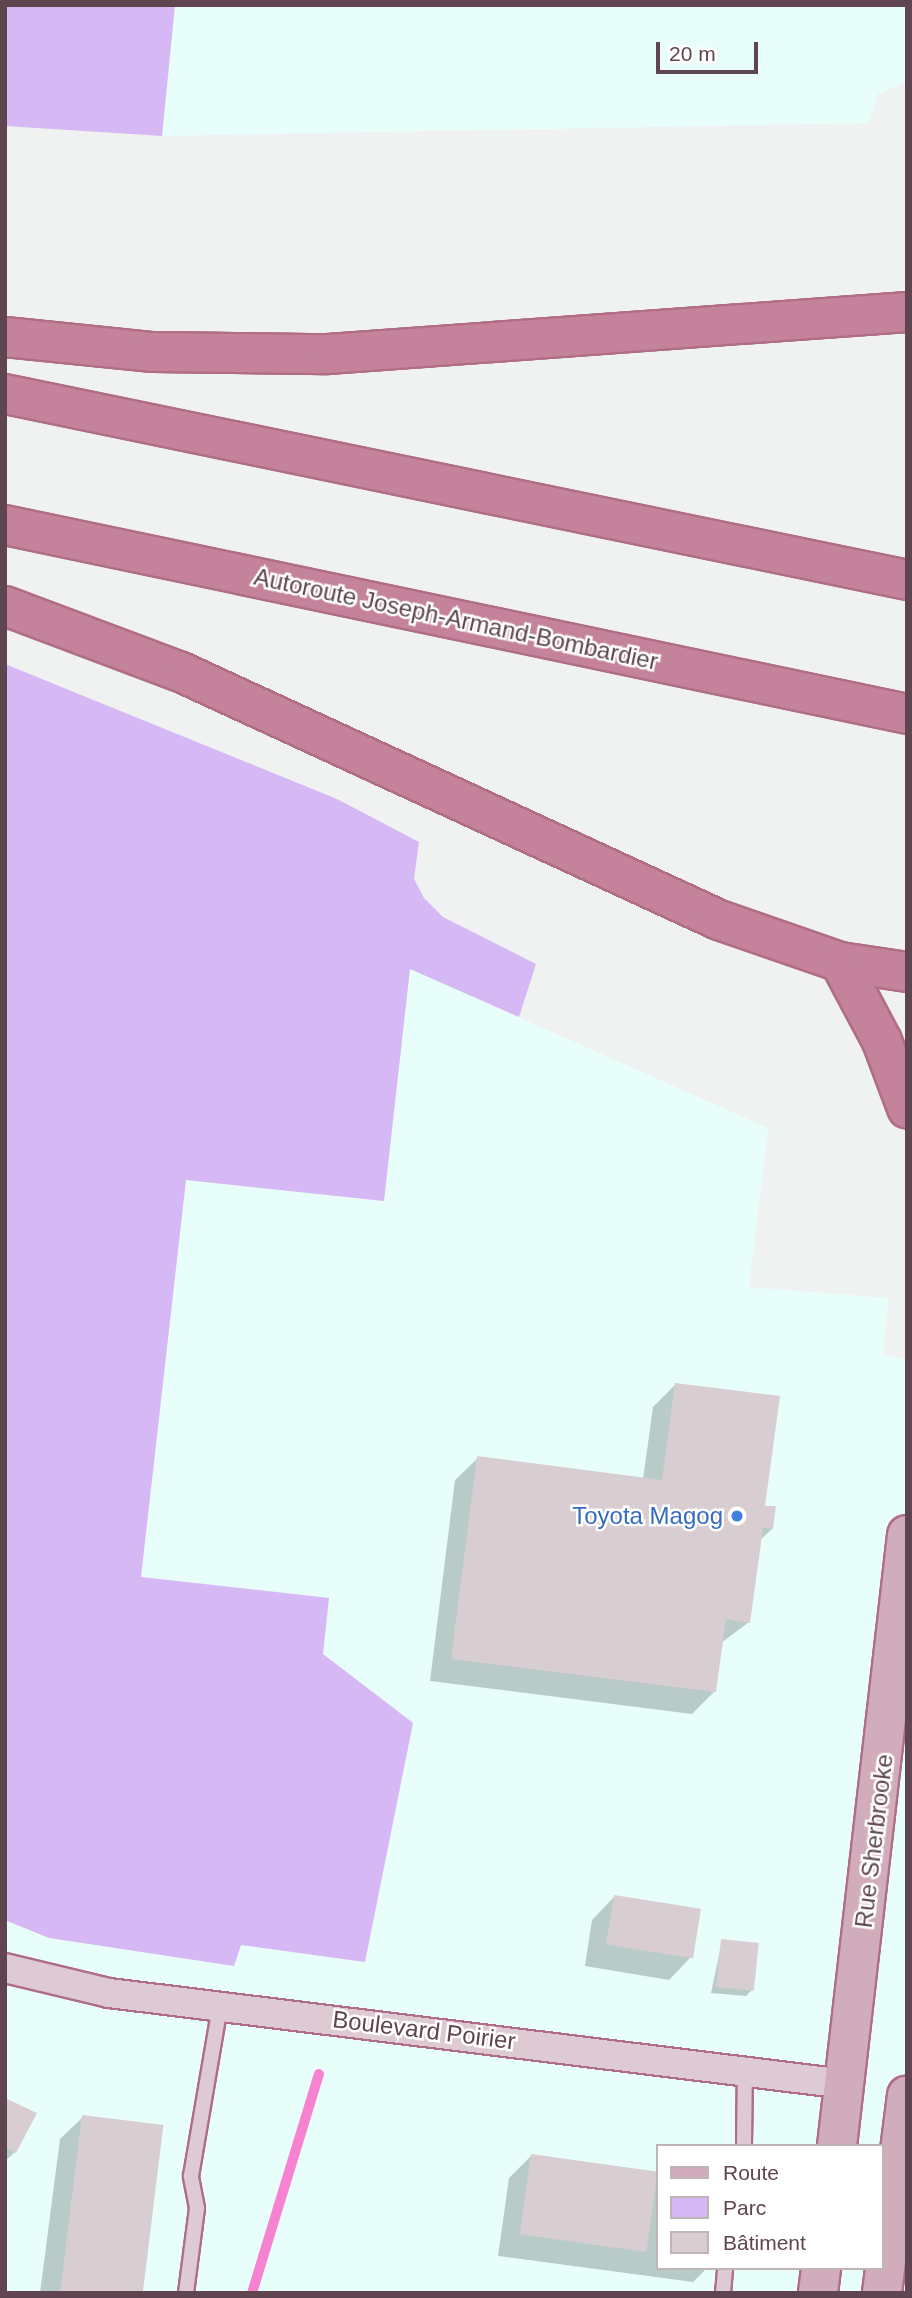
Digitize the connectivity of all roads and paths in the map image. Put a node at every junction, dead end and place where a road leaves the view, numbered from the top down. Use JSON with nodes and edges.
{"nodes":[{"id":1,"x":906,"y":311,"type":"edge"},
{"id":2,"x":5,"y":337,"type":"edge"},
{"id":3,"x":5,"y":394,"type":"edge"},
{"id":4,"x":5,"y":524,"type":"edge"},
{"id":5,"x":907,"y":580,"type":"edge"},
{"id":6,"x":5,"y":607,"type":"edge"},
{"id":7,"x":907,"y":713,"type":"edge"},
{"id":8,"x":840,"y":962,"type":"junction"},
{"id":9,"x":907,"y":972,"type":"edge"},
{"id":10,"x":907,"y":1108,"type":"edge"},
{"id":11,"x":907,"y":1535,"type":"edge"},
{"id":12,"x":5,"y":1968,"type":"edge"},
{"id":13,"x":220,"y":2007,"type":"junction"},
{"id":14,"x":745,"y":2069,"type":"junction"},
{"id":15,"x":845,"y":2084,"type":"junction"},
{"id":16,"x":907,"y":2096,"type":"edge"},
{"id":17,"x":744,"y":2144,"type":"edge"},
{"id":18,"x":837,"y":2144,"type":"edge"},
{"id":19,"x":725,"y":2270,"type":"edge"},
{"id":20,"x":821,"y":2270,"type":"edge"},
{"id":21,"x":186,"y":2293,"type":"edge"},
{"id":22,"x":723,"y":2293,"type":"edge"},
{"id":23,"x":818,"y":2293,"type":"edge"},
{"id":24,"x":882,"y":2293,"type":"edge"}],
"edges":[{"from":1,"to":2,"type":"highway"},
{"from":3,"to":5,"type":"highway"},
{"from":4,"to":7,"type":"highway","name":"Autoroute Joseph-Armand-Bombardier"},
{"from":6,"to":8,"type":"highway"},
{"from":8,"to":9,"type":"highway"},
{"from":8,"to":10,"type":"highway"},
{"from":11,"to":15,"type":"main road","name":"Rue Sherbrooke"},
{"from":12,"to":13,"type":"street","name":"Boulevard Poirier"},
{"from":13,"to":14,"type":"street","name":"Boulevard Poirier"},
{"from":13,"to":21,"type":"lane"},
{"from":14,"to":15,"type":"street","name":"Boulevard Poirier"},
{"from":14,"to":17,"type":"lane"},
{"from":15,"to":18,"type":"main road","name":"Rue Sherbrooke"},
{"from":16,"to":24,"type":"main road"},
{"from":19,"to":22,"type":"lane"},
{"from":20,"to":23,"type":"main road"}]}
